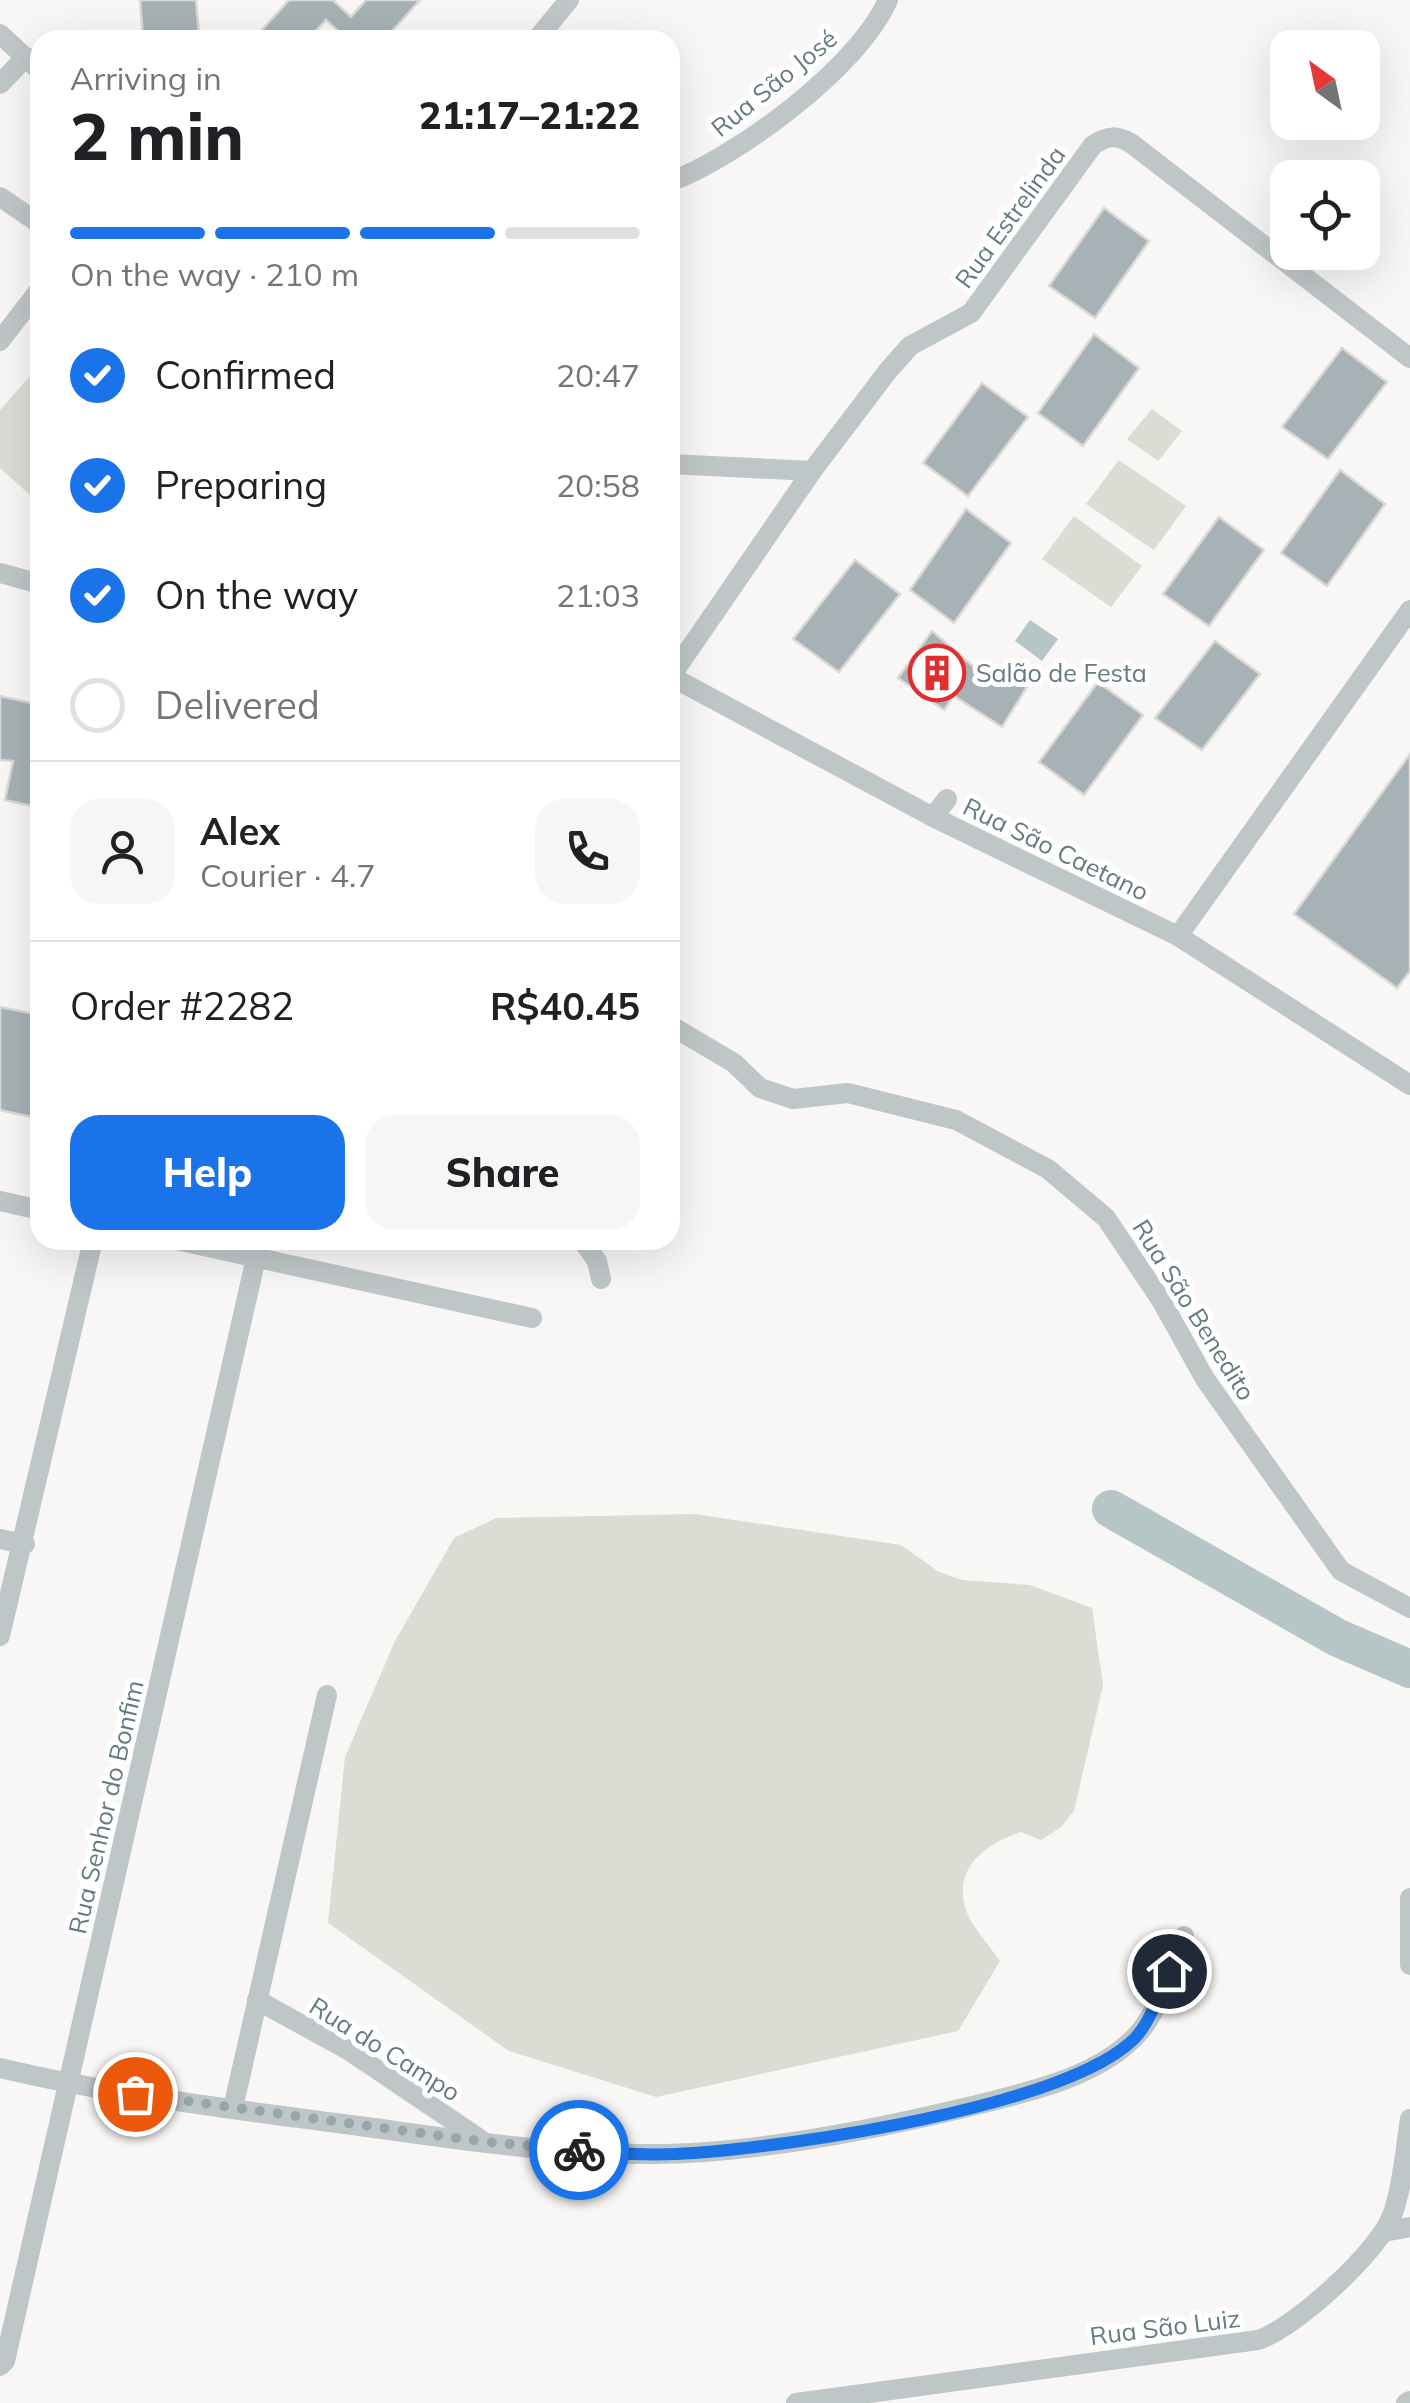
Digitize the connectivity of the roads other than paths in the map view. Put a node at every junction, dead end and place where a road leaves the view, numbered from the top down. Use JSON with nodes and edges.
{"nodes":[{"id":1,"x":569,"y":0,"type":"edge"},
{"id":2,"x":888,"y":0,"type":"edge"},
{"id":3,"x":544,"y":30,"type":"edge"},
{"id":4,"x":0,"y":34,"type":"edge"},
{"id":5,"x":30,"y":61,"type":"edge"},
{"id":6,"x":30,"y":66,"type":"edge"},
{"id":7,"x":0,"y":84,"type":"edge"},
{"id":8,"x":680,"y":178,"type":"edge"},
{"id":9,"x":0,"y":197,"type":"edge"},
{"id":10,"x":30,"y":217,"type":"edge"},
{"id":11,"x":30,"y":302,"type":"edge"},
{"id":12,"x":0,"y":341,"type":"edge"},
{"id":13,"x":1410,"y":358,"type":"edge"},
{"id":14,"x":680,"y":464,"type":"edge"},
{"id":15,"x":812,"y":471,"type":"junction"},
{"id":16,"x":0,"y":573,"type":"edge"},
{"id":17,"x":30,"y":581,"type":"edge"},
{"id":18,"x":1410,"y":610,"type":"edge"},
{"id":19,"x":680,"y":662,"type":"edge"},
{"id":20,"x":680,"y":681,"type":"edge"},
{"id":21,"x":947,"y":799,"type":"dead end"},
{"id":22,"x":934,"y":817,"type":"junction"},
{"id":23,"x":1178,"y":936,"type":"junction"},
{"id":24,"x":680,"y":1031,"type":"edge"},
{"id":25,"x":1410,"y":1085,"type":"edge"},
{"id":26,"x":0,"y":1201,"type":"edge"},
{"id":27,"x":30,"y":1208,"type":"edge"},
{"id":28,"x":91,"y":1250,"type":"edge"},
{"id":29,"x":220,"y":1250,"type":"edge"},
{"id":30,"x":589,"y":1250,"type":"edge"},
{"id":31,"x":256,"y":1258,"type":"junction"},
{"id":32,"x":600,"y":1279,"type":"dead end"},
{"id":33,"x":532,"y":1318,"type":"dead end"},
{"id":34,"x":0,"y":1539,"type":"edge"},
{"id":35,"x":25,"y":1544,"type":"junction"},
{"id":36,"x":1410,"y":1608,"type":"edge"},
{"id":37,"x":0,"y":1636,"type":"edge"},
{"id":38,"x":327,"y":1694,"type":"dead end"},
{"id":39,"x":1410,"y":1898,"type":"edge"},
{"id":40,"x":1184,"y":1936,"type":"dead end"},
{"id":41,"x":1410,"y":1964,"type":"edge"},
{"id":42,"x":257,"y":2000,"type":"junction"},
{"id":43,"x":0,"y":2068,"type":"edge"},
{"id":44,"x":69,"y":2084,"type":"junction"},
{"id":45,"x":233,"y":2108,"type":"junction"},
{"id":46,"x":1410,"y":2119,"type":"edge"},
{"id":47,"x":486,"y":2142,"type":"junction"},
{"id":48,"x":1410,"y":2227,"type":"edge"},
{"id":49,"x":1384,"y":2232,"type":"junction"},
{"id":50,"x":0,"y":2366,"type":"edge"},
{"id":51,"x":796,"y":2403,"type":"edge"}],
"edges":[{"from":1,"to":3,"type":"street"},
{"from":2,"to":8,"type":"street","name":"Rua São José"},
{"from":4,"to":5,"type":"street"},
{"from":6,"to":7,"type":"street"},
{"from":9,"to":10,"type":"street"},
{"from":11,"to":12,"type":"street"},
{"from":13,"to":15,"type":"street","name":"Rua Estrelinda"},
{"from":14,"to":15,"type":"street"},
{"from":15,"to":19,"type":"street","name":"Rua Estrelinda"},
{"from":16,"to":17,"type":"street"},
{"from":18,"to":23,"type":"street"},
{"from":20,"to":22,"type":"street","name":"Rua São Caetano"},
{"from":21,"to":22,"type":"street"},
{"from":22,"to":23,"type":"street","name":"Rua São Caetano"},
{"from":23,"to":25,"type":"street","name":"Rua São Caetano"},
{"from":24,"to":36,"type":"street","name":"Rua São Benedito"},
{"from":26,"to":27,"type":"street"},
{"from":28,"to":35,"type":"street"},
{"from":29,"to":31,"type":"street"},
{"from":30,"to":32,"type":"street"},
{"from":31,"to":33,"type":"street"},
{"from":31,"to":44,"type":"street","name":"Rua Senhor do Bonfim"},
{"from":34,"to":35,"type":"street"},
{"from":35,"to":37,"type":"street"},
{"from":38,"to":42,"type":"street"},
{"from":39,"to":41,"type":"street"},
{"from":40,"to":47,"type":"street","name":"Rua do Campo"},
{"from":42,"to":45,"type":"street"},
{"from":42,"to":47,"type":"street","name":"Rua do Campo"},
{"from":43,"to":44,"type":"street","name":"Rua do Campo"},
{"from":44,"to":45,"type":"street","name":"Rua do Campo"},
{"from":44,"to":50,"type":"street","name":"Rua Senhor do Bonfim"},
{"from":45,"to":47,"type":"street","name":"Rua do Campo"},
{"from":46,"to":49,"type":"street","name":"Rua São Luiz"},
{"from":48,"to":49,"type":"street"},
{"from":49,"to":51,"type":"street","name":"Rua São Luiz"}]}
